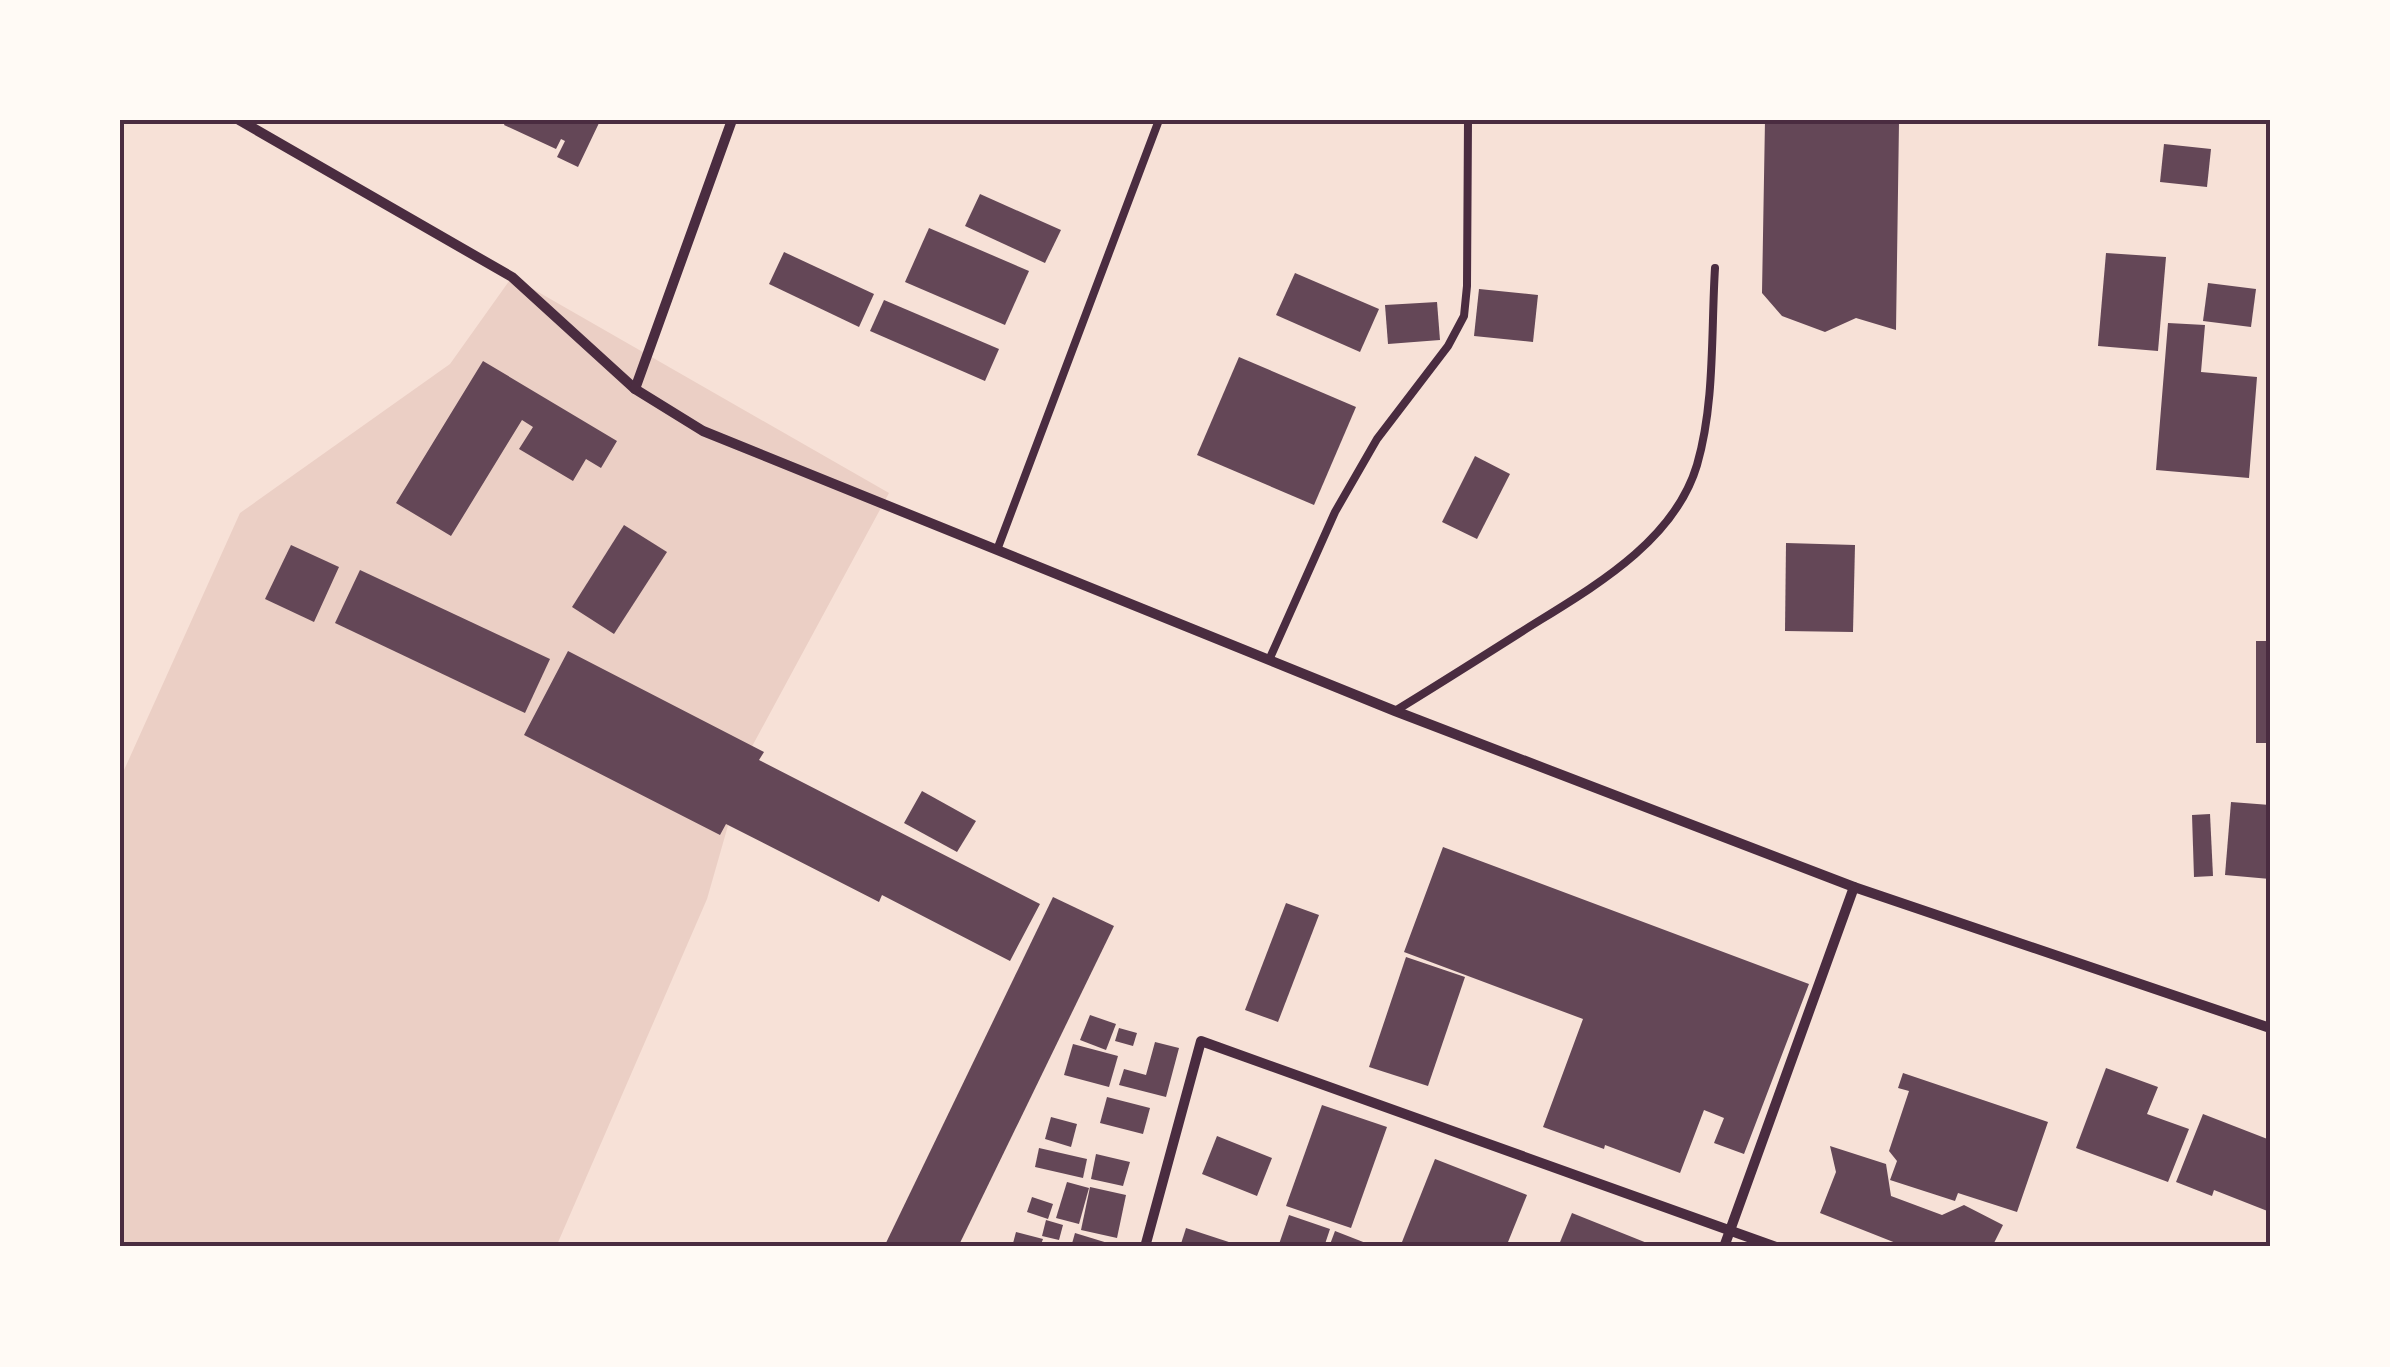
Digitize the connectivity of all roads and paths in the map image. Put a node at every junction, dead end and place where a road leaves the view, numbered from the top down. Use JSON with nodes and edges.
{"nodes":[{"id":1,"x":239,"y":120,"type":"edge"},
{"id":2,"x":732,"y":120,"type":"edge"},
{"id":3,"x":1159,"y":120,"type":"edge"},
{"id":4,"x":1468,"y":120,"type":"edge"},
{"id":5,"x":1715,"y":268,"type":"dead end"},
{"id":6,"x":635,"y":390,"type":"junction"},
{"id":7,"x":997,"y":550,"type":"junction"},
{"id":8,"x":1269,"y":660,"type":"junction"},
{"id":9,"x":1395,"y":712,"type":"junction"},
{"id":10,"x":1854,"y":887,"type":"junction"},
{"id":11,"x":2270,"y":1028,"type":"edge"},
{"id":12,"x":1730,"y":1230,"type":"junction"},
{"id":13,"x":1145,"y":1247,"type":"edge"},
{"id":14,"x":1724,"y":1247,"type":"edge"},
{"id":15,"x":1776,"y":1247,"type":"edge"}],
"edges":[{"from":1,"to":6,"type":"street"},
{"from":2,"to":6,"type":"street"},
{"from":3,"to":7,"type":"lane"},
{"from":4,"to":8,"type":"lane"},
{"from":5,"to":9,"type":"lane"},
{"from":6,"to":7,"type":"street"},
{"from":7,"to":8,"type":"street"},
{"from":8,"to":9,"type":"street"},
{"from":9,"to":10,"type":"street"},
{"from":10,"to":11,"type":"street"},
{"from":10,"to":12,"type":"street"},
{"from":12,"to":13,"type":"street"},
{"from":12,"to":14,"type":"street"},
{"from":12,"to":15,"type":"street"}]}
